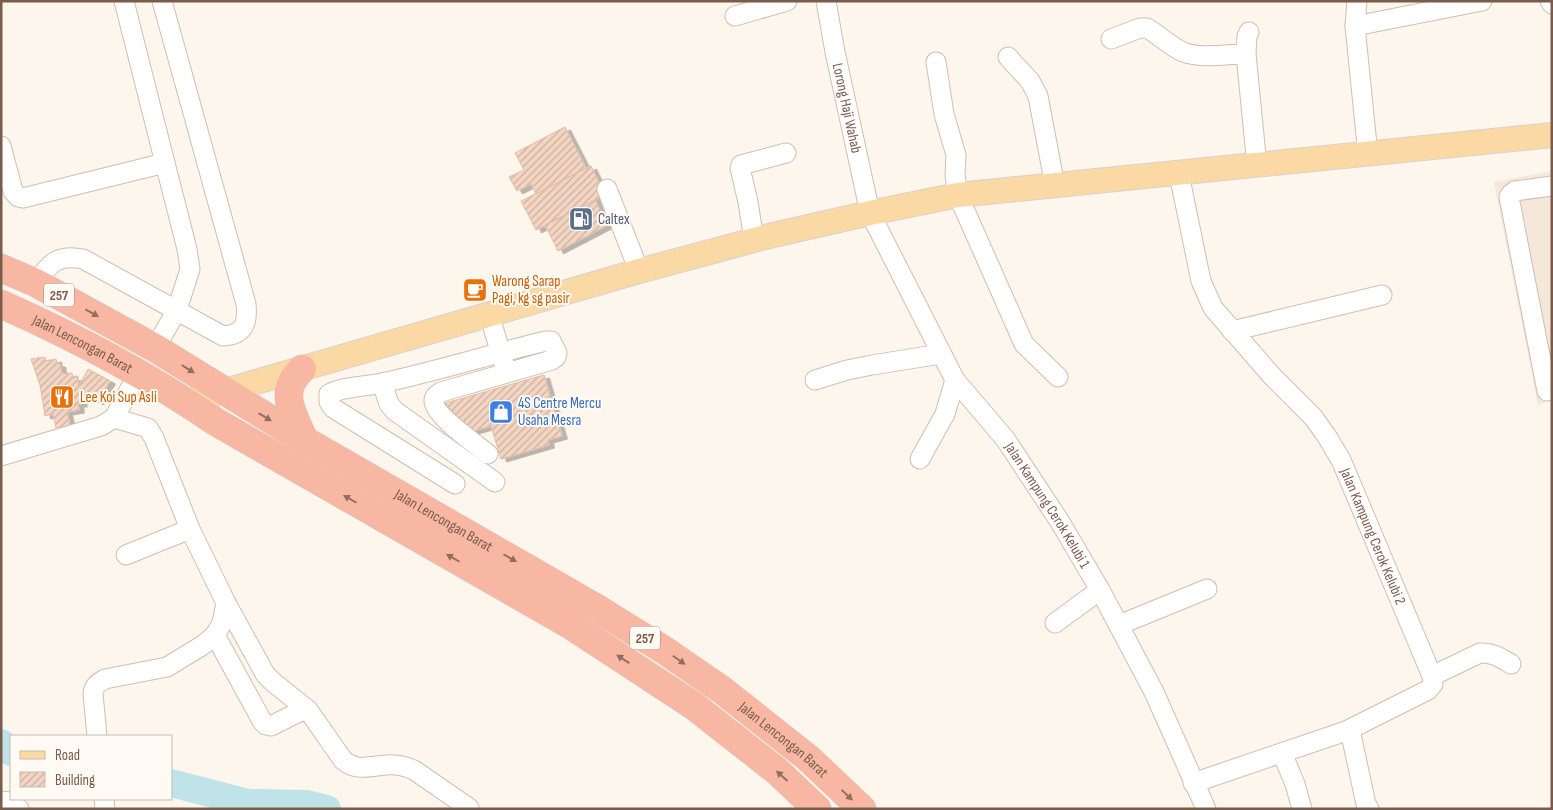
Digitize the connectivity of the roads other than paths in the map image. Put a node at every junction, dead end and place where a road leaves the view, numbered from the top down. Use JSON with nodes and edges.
{"nodes":[{"id":1,"x":124,"y":1,"type":"edge"},
{"id":2,"x":162,"y":1,"type":"edge"},
{"id":3,"x":786,"y":1,"type":"edge"},
{"id":4,"x":826,"y":1,"type":"edge"},
{"id":5,"x":1357,"y":1,"type":"edge"},
{"id":6,"x":1482,"y":1,"type":"edge"},
{"id":7,"x":1550,"y":1,"type":"edge"},
{"id":8,"x":1552,"y":4,"type":"edge"},
{"id":9,"x":736,"y":16,"type":"dead end"},
{"id":10,"x":1355,"y":26,"type":"junction"},
{"id":11,"x":1249,"y":32,"type":"dead end"},
{"id":12,"x":1110,"y":39,"type":"dead end"},
{"id":13,"x":1246,"y":54,"type":"junction"},
{"id":14,"x":1008,"y":57,"type":"dead end"},
{"id":15,"x":936,"y":62,"type":"dead end"},
{"id":16,"x":1552,"y":135,"type":"edge"},
{"id":17,"x":1,"y":146,"type":"edge"},
{"id":18,"x":786,"y":153,"type":"dead end"},
{"id":19,"x":1368,"y":155,"type":"junction"},
{"id":20,"x":165,"y":163,"type":"junction"},
{"id":21,"x":1257,"y":166,"type":"junction"},
{"id":22,"x":1179,"y":174,"type":"junction"},
{"id":23,"x":1055,"y":186,"type":"junction"},
{"id":24,"x":1552,"y":186,"type":"edge"},
{"id":25,"x":606,"y":190,"type":"dead end"},
{"id":26,"x":958,"y":196,"type":"junction"},
{"id":27,"x":870,"y":213,"type":"junction"},
{"id":28,"x":754,"y":240,"type":"junction"},
{"id":29,"x":1,"y":268,"type":"edge"},
{"id":30,"x":639,"y":271,"type":"junction"},
{"id":31,"x":36,"y":283,"type":"junction"},
{"id":32,"x":1382,"y":296,"type":"dead end"},
{"id":33,"x":1,"y":304,"type":"edge"},
{"id":34,"x":177,"y":310,"type":"junction"},
{"id":35,"x":489,"y":314,"type":"junction"},
{"id":36,"x":1232,"y":331,"type":"junction"},
{"id":37,"x":155,"y":348,"type":"junction"},
{"id":38,"x":500,"y":352,"type":"junction"},
{"id":39,"x":941,"y":354,"type":"junction"},
{"id":40,"x":302,"y":369,"type":"junction"},
{"id":41,"x":506,"y":372,"type":"junction"},
{"id":42,"x":138,"y":374,"type":"junction"},
{"id":43,"x":1058,"y":377,"type":"dead end"},
{"id":44,"x":815,"y":380,"type":"dead end"},
{"id":45,"x":955,"y":380,"type":"junction"},
{"id":46,"x":382,"y":383,"type":"junction"},
{"id":47,"x":224,"y":391,"type":"junction"},
{"id":48,"x":1547,"y":391,"type":"dead end"},
{"id":49,"x":187,"y":402,"type":"junction"},
{"id":50,"x":114,"y":418,"type":"junction"},
{"id":51,"x":304,"y":440,"type":"junction"},
{"id":52,"x":488,"y":454,"type":"dead end"},
{"id":53,"x":1,"y":456,"type":"edge"},
{"id":54,"x":920,"y":459,"type":"dead end"},
{"id":55,"x":495,"y":482,"type":"dead end"},
{"id":56,"x":455,"y":484,"type":"dead end"},
{"id":57,"x":190,"y":528,"type":"junction"},
{"id":58,"x":126,"y":555,"type":"dead end"},
{"id":59,"x":1207,"y":588,"type":"dead end"},
{"id":60,"x":1100,"y":590,"type":"junction"},
{"id":61,"x":226,"y":603,"type":"junction"},
{"id":62,"x":1055,"y":623,"type":"dead end"},
{"id":63,"x":1119,"y":625,"type":"junction"},
{"id":64,"x":215,"y":635,"type":"junction"},
{"id":65,"x":1511,"y":664,"type":"dead end"},
{"id":66,"x":1432,"y":676,"type":"junction"},
{"id":67,"x":308,"y":710,"type":"junction"},
{"id":68,"x":1350,"y":730,"type":"junction"},
{"id":69,"x":97,"y":735,"type":"edge"},
{"id":70,"x":1282,"y":753,"type":"junction"},
{"id":71,"x":1193,"y":783,"type":"junction"},
{"id":72,"x":1,"y":801,"type":"edge"},
{"id":73,"x":469,"y":808,"type":"edge"},
{"id":74,"x":19,"y":809,"type":"edge"},
{"id":75,"x":817,"y":809,"type":"edge"},
{"id":76,"x":862,"y":809,"type":"edge"},
{"id":77,"x":1206,"y":809,"type":"edge"},
{"id":78,"x":1302,"y":809,"type":"edge"},
{"id":79,"x":1369,"y":809,"type":"edge"}],
"edges":[{"from":1,"to":20,"type":"street"},
{"from":2,"to":34,"type":"street"},
{"from":3,"to":9,"type":"street"},
{"from":4,"to":27,"type":"street","name":"Lorong Haji Wahab"},
{"from":5,"to":10,"type":"street"},
{"from":6,"to":10,"type":"street"},
{"from":7,"to":8,"type":"street"},
{"from":10,"to":19,"type":"street"},
{"from":11,"to":13,"type":"street"},
{"from":12,"to":13,"type":"street"},
{"from":13,"to":21,"type":"street"},
{"from":14,"to":23,"type":"street"},
{"from":15,"to":26,"type":"street"},
{"from":16,"to":19,"type":"main road"},
{"from":17,"to":20,"type":"street"},
{"from":18,"to":28,"type":"street"},
{"from":19,"to":21,"type":"main road"},
{"from":20,"to":34,"type":"street"},
{"from":21,"to":22,"type":"main road"},
{"from":22,"to":23,"type":"main road"},
{"from":22,"to":36,"type":"street","name":"Jalan Kampung Cerok Kelubi 2"},
{"from":23,"to":26,"type":"main road"},
{"from":24,"to":48,"type":"street"},
{"from":25,"to":30,"type":"street"},
{"from":26,"to":27,"type":"main road"},
{"from":26,"to":43,"type":"street"},
{"from":27,"to":28,"type":"main road"},
{"from":27,"to":39,"type":"street","name":"Jalan Kampung Cerok Kelubi 1"},
{"from":28,"to":30,"type":"main road"},
{"from":29,"to":31,"type":"highway","name":"Jalan Lencongan Barat","number":"257"},
{"from":30,"to":35,"type":"main road"},
{"from":31,"to":34,"type":"street"},
{"from":31,"to":37,"type":"highway","name":"Jalan Lencongan Barat","number":"257","one_way":true},
{"from":32,"to":36,"type":"street"},
{"from":33,"to":42,"type":"highway","name":"Jalan Lencongan Barat","number":"257"},
{"from":34,"to":37,"type":"street"},
{"from":35,"to":38,"type":"street"},
{"from":35,"to":40,"type":"main road"},
{"from":36,"to":66,"type":"street","name":"Jalan Kampung Cerok Kelubi 2"},
{"from":37,"to":47,"type":"highway","name":"Jalan Lencongan Barat","number":"257","one_way":true},
{"from":38,"to":41,"type":"street"},
{"from":38,"to":41,"type":"street"},
{"from":38,"to":46,"type":"street"},
{"from":39,"to":44,"type":"street"},
{"from":39,"to":45,"type":"street","name":"Jalan Kampung Cerok Kelubi 1"},
{"from":40,"to":47,"type":"main road"},
{"from":40,"to":51,"type":"highway"},
{"from":41,"to":52,"type":"street"},
{"from":42,"to":49,"type":"highway","name":"Jalan Lencongan Barat","number":"257"},
{"from":42,"to":50,"type":"street"},
{"from":45,"to":54,"type":"street"},
{"from":45,"to":60,"type":"street","name":"Jalan Kampung Cerok Kelubi 1"},
{"from":46,"to":55,"type":"street"},
{"from":46,"to":56,"type":"street"},
{"from":47,"to":49,"type":"main road"},
{"from":47,"to":51,"type":"highway","name":"Jalan Lencongan Barat","number":"257","one_way":true},
{"from":75,"to":49,"type":"highway","name":"Jalan Lencongan Barat","number":"257","one_way":true},
{"from":50,"to":53,"type":"street"},
{"from":50,"to":57,"type":"street"},
{"from":51,"to":76,"type":"highway","name":"Jalan Lencongan Barat","number":"257","one_way":true},
{"from":57,"to":58,"type":"street"},
{"from":57,"to":61,"type":"street"},
{"from":59,"to":63,"type":"street"},
{"from":60,"to":62,"type":"street"},
{"from":60,"to":63,"type":"street","name":"Jalan Kampung Cerok Kelubi 1"},
{"from":61,"to":64,"type":"street"},
{"from":61,"to":67,"type":"street"},
{"from":63,"to":71,"type":"street","name":"Jalan Kampung Cerok Kelubi 1"},
{"from":64,"to":67,"type":"street"},
{"from":64,"to":69,"type":"street"},
{"from":65,"to":66,"type":"street"},
{"from":66,"to":68,"type":"street"},
{"from":67,"to":73,"type":"street"},
{"from":68,"to":70,"type":"street"},
{"from":68,"to":79,"type":"street"},
{"from":70,"to":71,"type":"street"},
{"from":70,"to":78,"type":"street"},
{"from":71,"to":77,"type":"street","name":"Jalan Kampung Cerok Kelubi 1"},
{"from":72,"to":74,"type":"street"}]}
